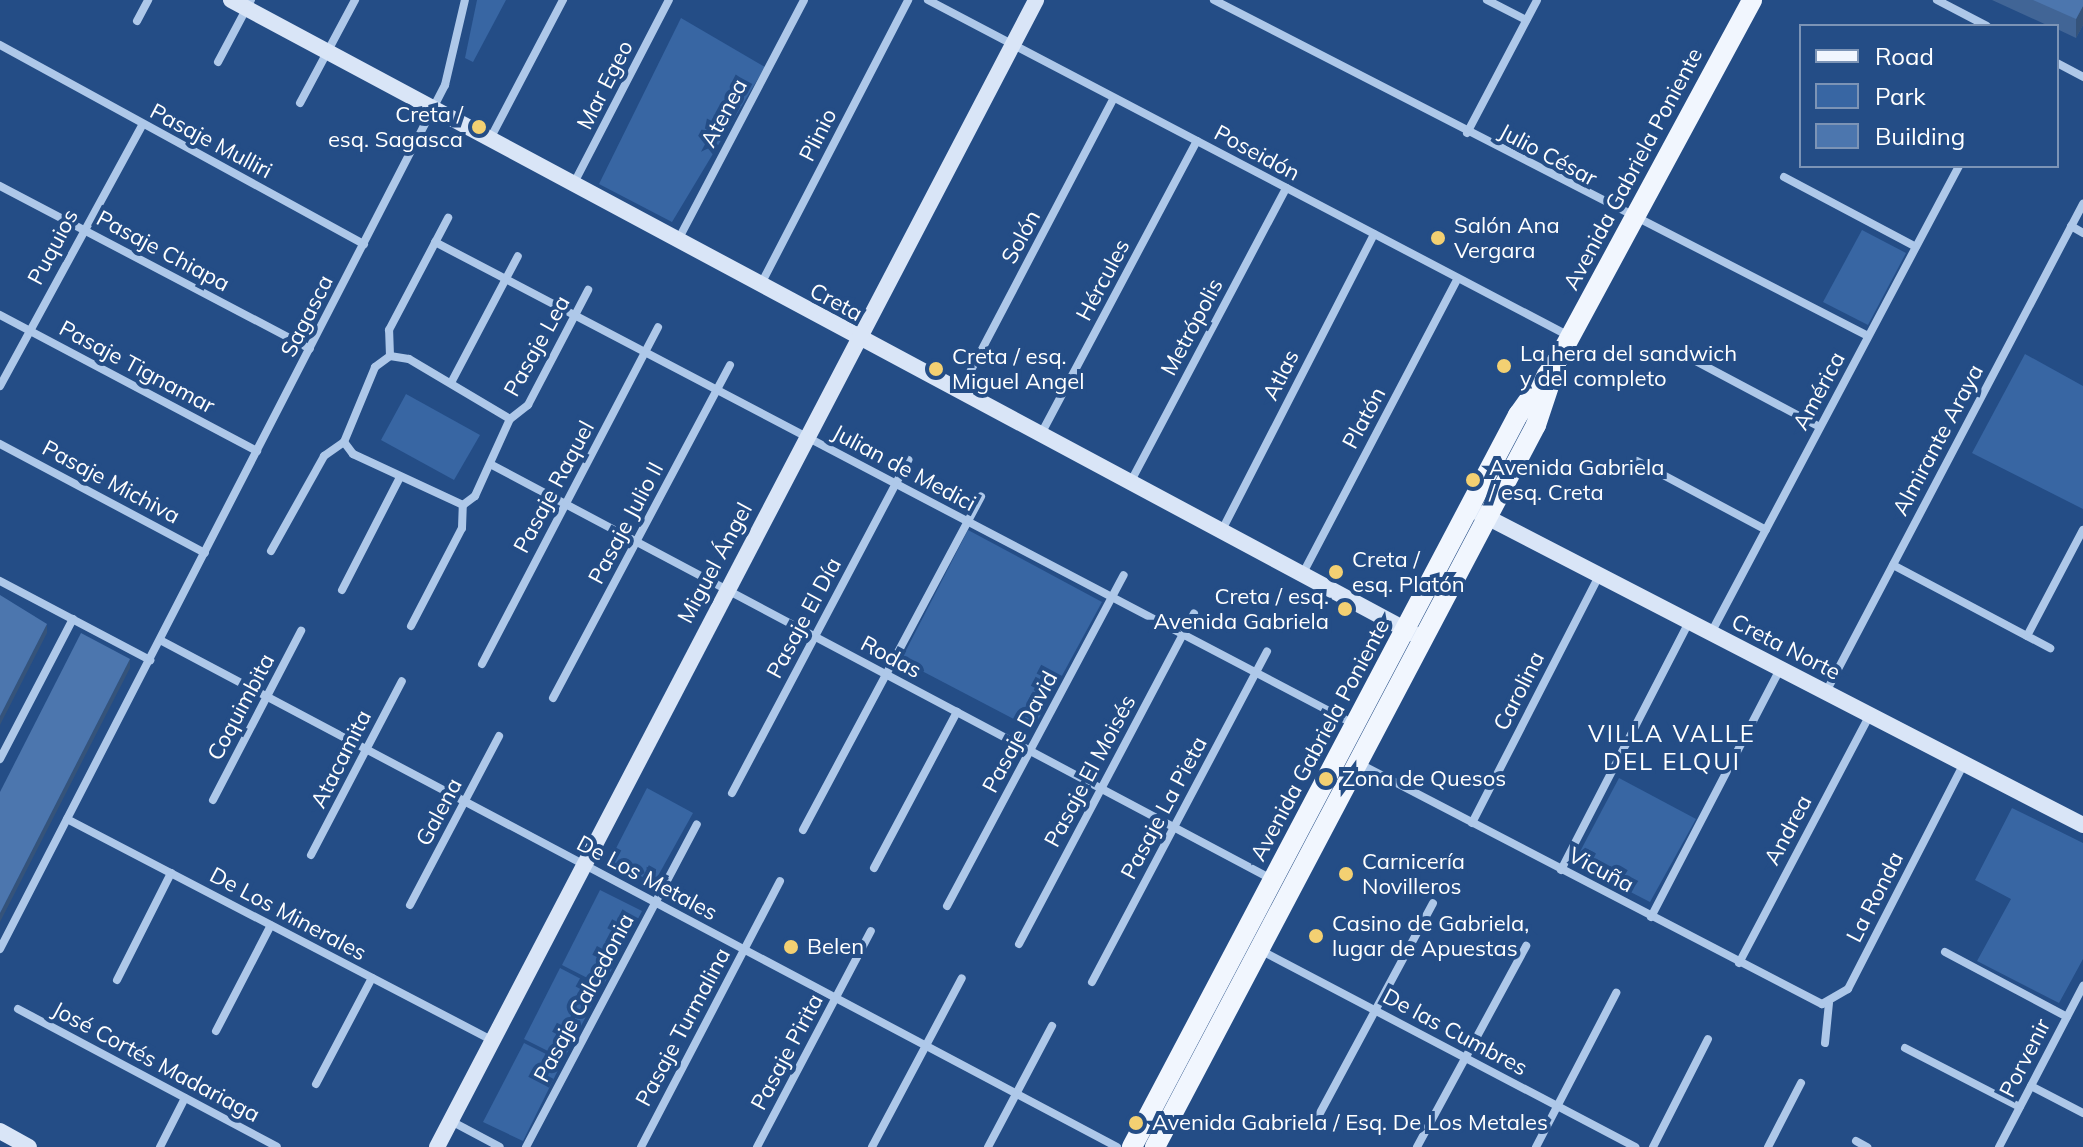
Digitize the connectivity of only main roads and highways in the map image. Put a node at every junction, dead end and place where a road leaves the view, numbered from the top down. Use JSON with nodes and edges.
{"nodes":[{"id":1,"x":1752,"y":0,"type":"edge"},
{"id":2,"x":1414,"y":634,"type":"junction"},
{"id":3,"x":1132,"y":1147,"type":"edge"},
{"id":4,"x":1155,"y":1147,"type":"edge"}],
"edges":[{"from":1,"to":2,"type":"main road","name":"Avenida Gabriela Poniente"},
{"from":2,"to":3,"type":"main road","name":"Avenida Gabriela Poniente"},
{"from":2,"to":4,"type":"main road","name":"Avenida Gabriela Poniente"}]}
